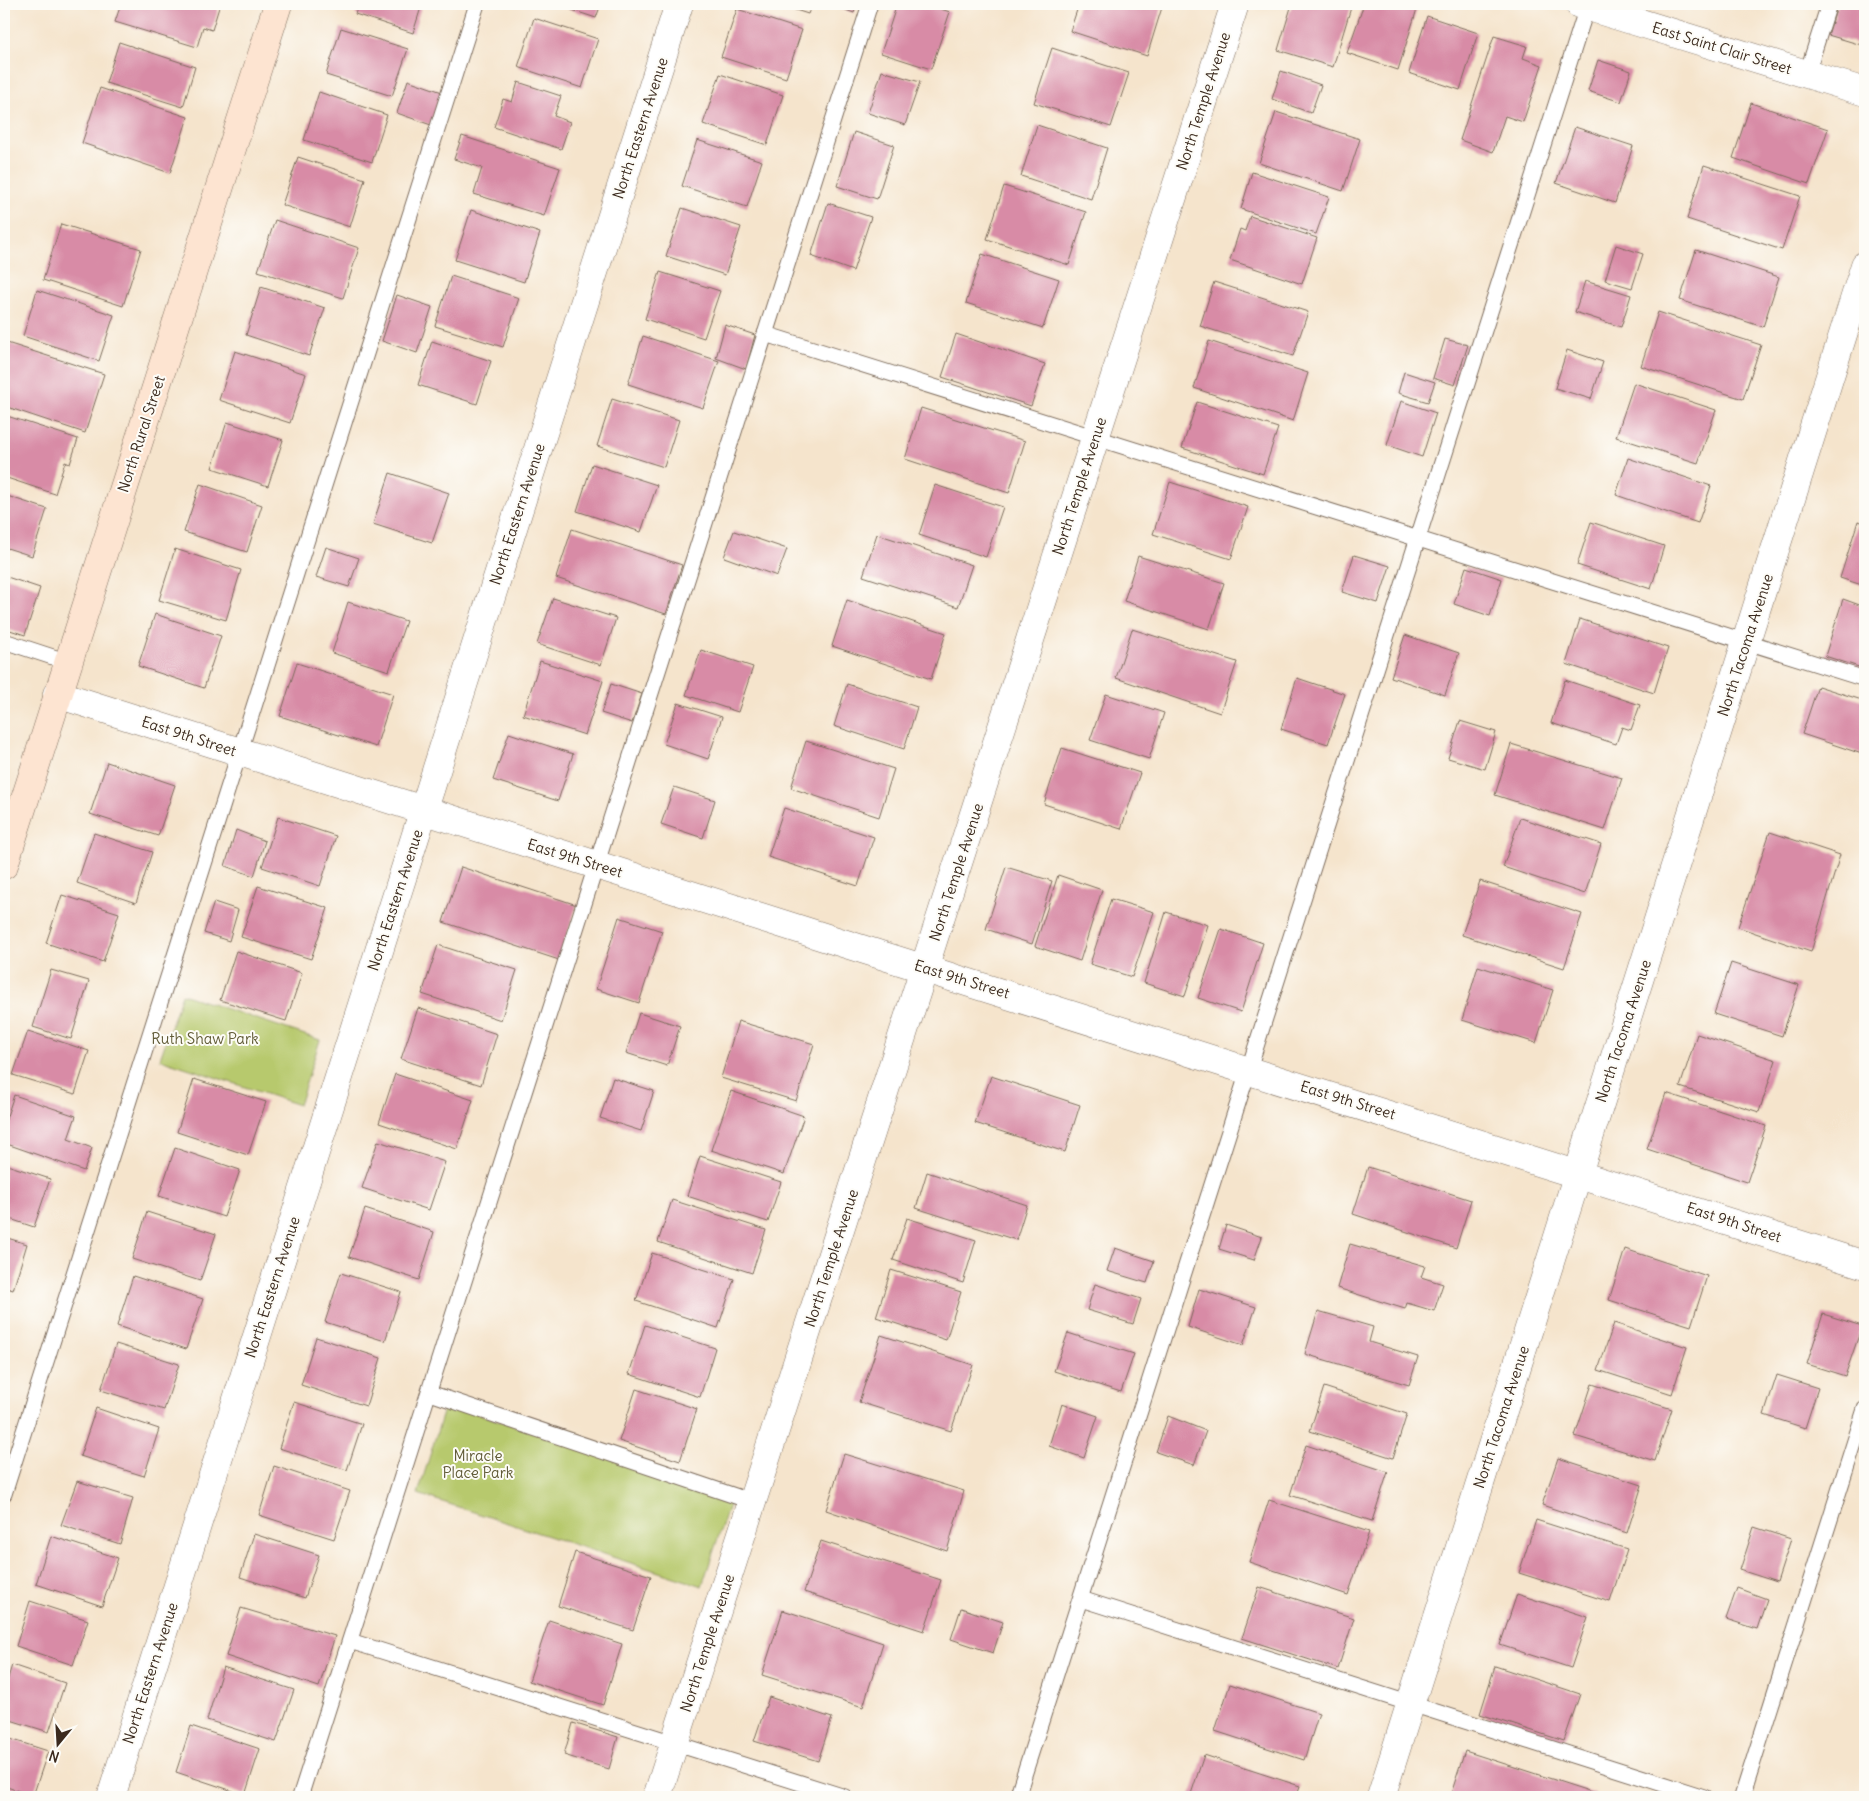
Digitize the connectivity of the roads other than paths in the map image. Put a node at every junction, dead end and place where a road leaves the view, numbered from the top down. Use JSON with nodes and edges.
{"nodes":[{"id":1,"x":278,"y":4,"type":"edge"},
{"id":2,"x":478,"y":4,"type":"edge"},
{"id":3,"x":679,"y":4,"type":"edge"},
{"id":4,"x":870,"y":4,"type":"edge"},
{"id":5,"x":1235,"y":4,"type":"edge"},
{"id":6,"x":1829,"y":4,"type":"edge"},
{"id":7,"x":1583,"y":5,"type":"edge"},
{"id":8,"x":1807,"y":73,"type":"junction"},
{"id":9,"x":1865,"y":92,"type":"edge"},
{"id":10,"x":1865,"y":265,"type":"edge"},
{"id":11,"x":765,"y":334,"type":"junction"},
{"id":12,"x":1095,"y":437,"type":"junction"},
{"id":13,"x":1418,"y":538,"type":"junction"},
{"id":14,"x":1746,"y":641,"type":"junction"},
{"id":15,"x":4,"y":642,"type":"edge"},
{"id":16,"x":68,"y":662,"type":"junction"},
{"id":17,"x":1865,"y":678,"type":"edge"},
{"id":18,"x":57,"y":694,"type":"junction"},
{"id":19,"x":240,"y":752,"type":"junction"},
{"id":20,"x":423,"y":811,"type":"junction"},
{"id":21,"x":4,"y":865,"type":"edge"},
{"id":22,"x":597,"y":865,"type":"junction"},
{"id":23,"x":925,"y":968,"type":"junction"},
{"id":24,"x":1249,"y":1069,"type":"junction"},
{"id":25,"x":1578,"y":1172,"type":"junction"},
{"id":26,"x":1865,"y":1265,"type":"edge"},
{"id":27,"x":430,"y":1393,"type":"junction"},
{"id":28,"x":1865,"y":1409,"type":"edge"},
{"id":29,"x":4,"y":1494,"type":"edge"},
{"id":30,"x":753,"y":1502,"type":"junction"},
{"id":31,"x":1081,"y":1599,"type":"junction"},
{"id":32,"x":350,"y":1641,"type":"junction"},
{"id":33,"x":1410,"y":1704,"type":"junction"},
{"id":34,"x":675,"y":1743,"type":"junction"},
{"id":35,"x":110,"y":1797,"type":"edge"},
{"id":36,"x":300,"y":1797,"type":"edge"},
{"id":37,"x":657,"y":1797,"type":"edge"},
{"id":38,"x":845,"y":1797,"type":"edge"},
{"id":39,"x":1017,"y":1797,"type":"edge"},
{"id":40,"x":1381,"y":1797,"type":"edge"},
{"id":41,"x":1704,"y":1797,"type":"edge"},
{"id":42,"x":1742,"y":1797,"type":"edge"}],
"edges":[{"from":1,"to":16,"type":"main road","name":"North Rural Street"},
{"from":2,"to":19,"type":"lane"},
{"from":3,"to":20,"type":"street","name":"North Eastern Avenue"},
{"from":4,"to":11,"type":"lane"},
{"from":5,"to":12,"type":"street","name":"North Temple Avenue"},
{"from":6,"to":8,"type":"lane"},
{"from":7,"to":8,"type":"street","name":"East Saint Clair Street"},
{"from":7,"to":13,"type":"lane"},
{"from":8,"to":9,"type":"street","name":"East Saint Clair Street"},
{"from":10,"to":14,"type":"street","name":"North Tacoma Avenue"},
{"from":11,"to":12,"type":"lane"},
{"from":11,"to":22,"type":"lane"},
{"from":12,"to":13,"type":"lane"},
{"from":12,"to":23,"type":"street","name":"North Temple Avenue"},
{"from":13,"to":14,"type":"lane"},
{"from":13,"to":24,"type":"lane"},
{"from":14,"to":17,"type":"lane"},
{"from":14,"to":25,"type":"street","name":"North Tacoma Avenue"},
{"from":15,"to":16,"type":"lane"},
{"from":16,"to":18,"type":"main road","name":"North Rural Street"},
{"from":18,"to":19,"type":"street","name":"East 9th Street"},
{"from":18,"to":21,"type":"main road","name":"North Rural Street"},
{"from":19,"to":20,"type":"street","name":"East 9th Street"},
{"from":19,"to":29,"type":"lane"},
{"from":20,"to":22,"type":"street","name":"East 9th Street"},
{"from":20,"to":35,"type":"street","name":"North Eastern Avenue"},
{"from":22,"to":23,"type":"street","name":"East 9th Street"},
{"from":22,"to":27,"type":"lane"},
{"from":23,"to":24,"type":"street","name":"East 9th Street"},
{"from":23,"to":30,"type":"street","name":"North Temple Avenue"},
{"from":24,"to":25,"type":"street","name":"East 9th Street"},
{"from":24,"to":31,"type":"lane"},
{"from":25,"to":26,"type":"street","name":"East 9th Street"},
{"from":25,"to":33,"type":"street","name":"North Tacoma Avenue"},
{"from":27,"to":30,"type":"lane"},
{"from":27,"to":32,"type":"lane"},
{"from":28,"to":42,"type":"lane"},
{"from":30,"to":34,"type":"street","name":"North Temple Avenue"},
{"from":31,"to":33,"type":"lane"},
{"from":31,"to":39,"type":"lane"},
{"from":32,"to":34,"type":"lane"},
{"from":32,"to":36,"type":"lane"},
{"from":33,"to":40,"type":"street","name":"North Tacoma Avenue"},
{"from":33,"to":41,"type":"lane"},
{"from":34,"to":37,"type":"street","name":"North Temple Avenue"},
{"from":34,"to":38,"type":"lane"}]}
